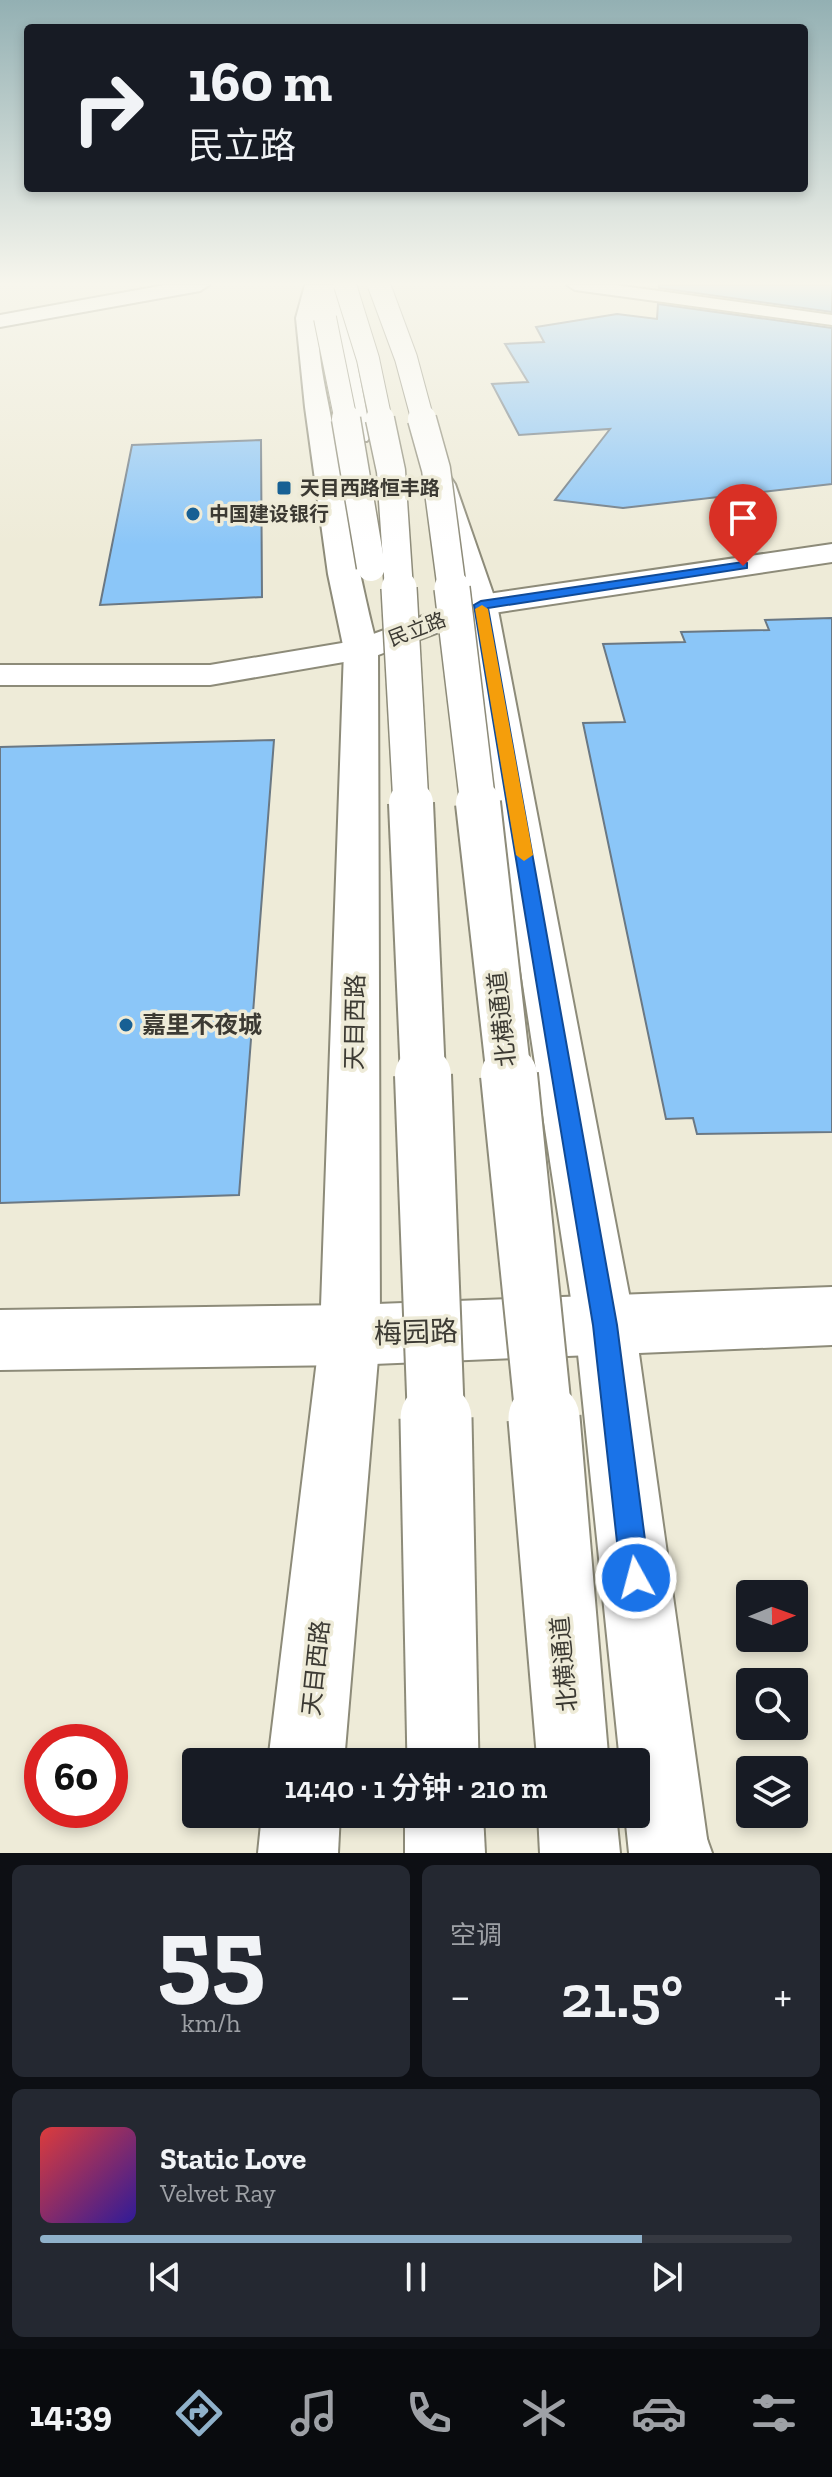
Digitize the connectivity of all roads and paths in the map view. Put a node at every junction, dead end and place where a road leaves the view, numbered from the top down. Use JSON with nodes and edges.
{"nodes":[{"id":1,"x":312,"y":371,"type":"edge"},
{"id":2,"x":347,"y":371,"type":"edge"},
{"id":3,"x":371,"y":371,"type":"edge"},
{"id":4,"x":406,"y":371,"type":"edge"},
{"id":5,"x":410,"y":371,"type":"edge"},
{"id":6,"x":832,"y":553,"type":"edge"},
{"id":7,"x":481,"y":605,"type":"junction"},
{"id":8,"x":361,"y":650,"type":"junction"},
{"id":9,"x":0,"y":675,"type":"edge"},
{"id":10,"x":832,"y":1316,"type":"edge"},
{"id":11,"x":605,"y":1325,"type":"junction"},
{"id":12,"x":350,"y":1335,"type":"junction"},
{"id":13,"x":0,"y":1340,"type":"edge"},
{"id":14,"x":307,"y":1748,"type":"edge"},
{"id":15,"x":443,"y":1748,"type":"edge"},
{"id":16,"x":572,"y":1748,"type":"edge"},
{"id":17,"x":300,"y":1828,"type":"edge"},
{"id":18,"x":444,"y":1828,"type":"edge"},
{"id":19,"x":578,"y":1828,"type":"edge"},
{"id":20,"x":669,"y":1846,"type":"edge"},
{"id":21,"x":298,"y":1853,"type":"edge"},
{"id":22,"x":445,"y":1853,"type":"edge"},
{"id":23,"x":580,"y":1853,"type":"edge"}],
"edges":[{"from":1,"to":8,"type":"main road","name":"天目西路"},
{"from":2,"to":8,"type":"main road"},
{"from":3,"to":15,"type":"main road","bridge":true},
{"from":4,"to":7,"type":"main road"},
{"from":5,"to":16,"type":"main road","name":"北横通道","bridge":true},
{"from":6,"to":7,"type":"main road","name":"民立路"},
{"from":7,"to":8,"type":"main road","name":"民立路"},
{"from":7,"to":11,"type":"main road"},
{"from":8,"to":9,"type":"main road","name":"民立路"},
{"from":8,"to":12,"type":"main road","name":"天目西路"},
{"from":10,"to":11,"type":"main road","name":"梅园路"},
{"from":11,"to":12,"type":"main road","name":"梅园路"},
{"from":11,"to":20,"type":"main road"},
{"from":12,"to":13,"type":"main road","name":"梅园路"},
{"from":12,"to":14,"type":"main road","name":"天目西路"},
{"from":17,"to":21,"type":"main road"},
{"from":18,"to":22,"type":"main road"},
{"from":19,"to":23,"type":"main road"}]}
